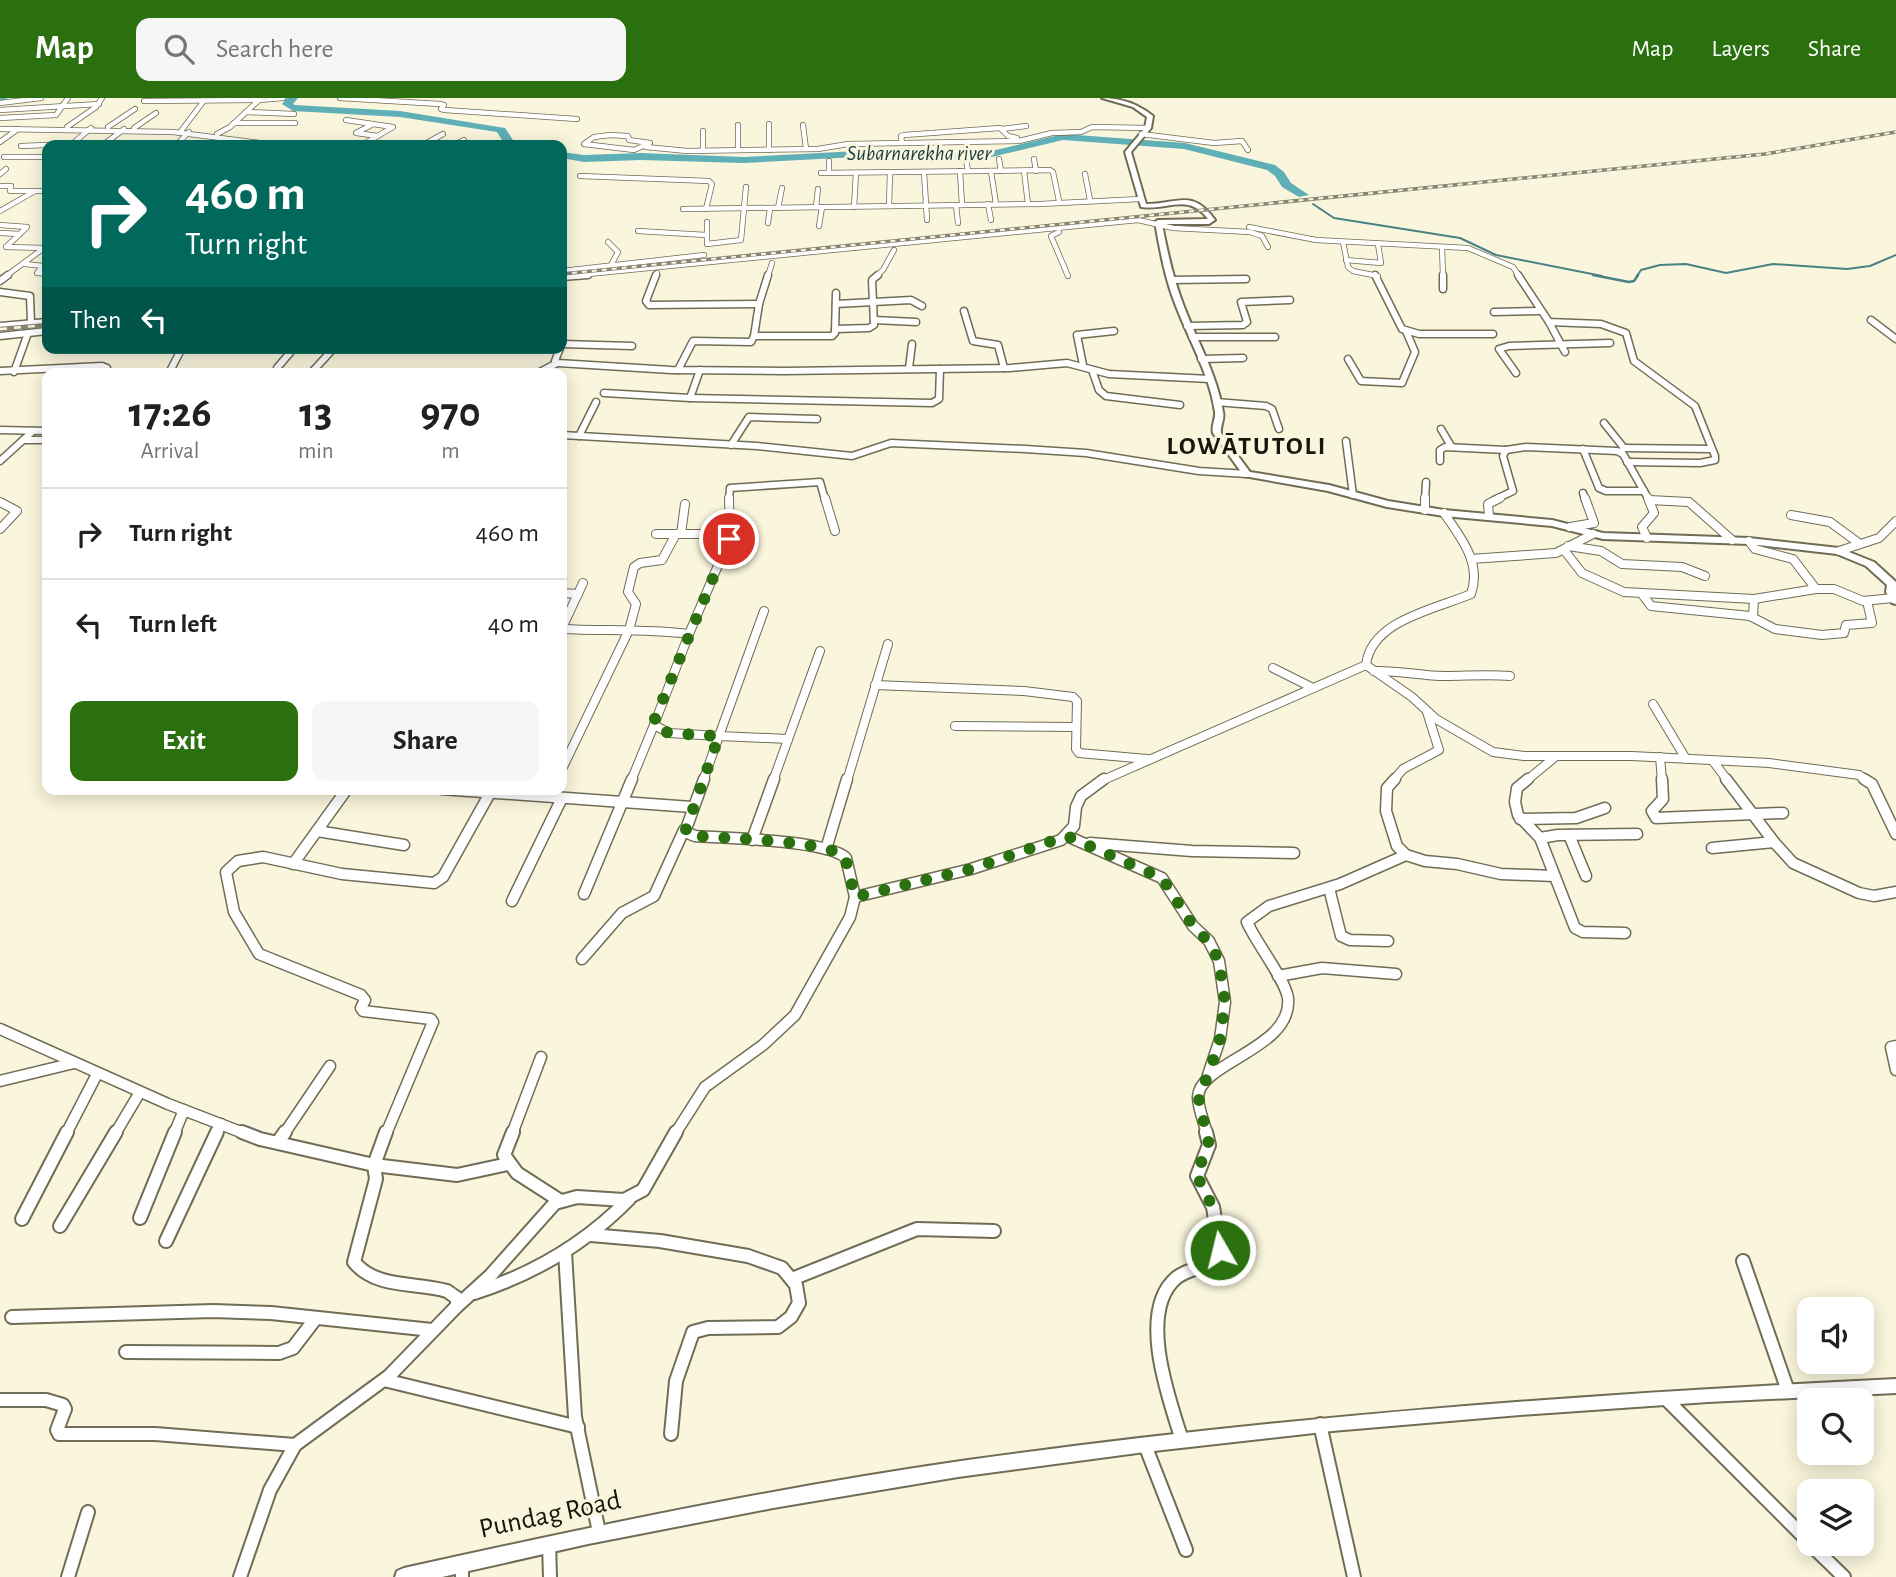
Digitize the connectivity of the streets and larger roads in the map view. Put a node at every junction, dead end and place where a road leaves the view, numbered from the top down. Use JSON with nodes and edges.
{"nodes":[{"id":1,"x":41,"y":98,"type":"edge"},
{"id":2,"x":68,"y":98,"type":"edge"},
{"id":3,"x":102,"y":98,"type":"edge"},
{"id":4,"x":283,"y":98,"type":"edge"},
{"id":5,"x":340,"y":98,"type":"edge"},
{"id":6,"x":363,"y":98,"type":"edge"},
{"id":7,"x":1105,"y":98,"type":"edge"},
{"id":8,"x":259,"y":100,"type":"junction"},
{"id":9,"x":144,"y":101,"type":"dead end"},
{"id":10,"x":204,"y":102,"type":"junction"},
{"id":11,"x":0,"y":103,"type":"edge"},
{"id":12,"x":99,"y":104,"type":"junction"},
{"id":13,"x":63,"y":106,"type":"junction"},
{"id":14,"x":135,"y":109,"type":"dead end"},
{"id":15,"x":0,"y":110,"type":"edge"},
{"id":16,"x":246,"y":112,"type":"junction"},
{"id":17,"x":156,"y":113,"type":"dead end"},
{"id":18,"x":293,"y":114,"type":"dead end"},
{"id":19,"x":0,"y":118,"type":"edge"},
{"id":20,"x":577,"y":119,"type":"dead end"},
{"id":21,"x":346,"y":120,"type":"dead end"},
{"id":22,"x":1047,"y":122,"type":"dead end"},
{"id":23,"x":234,"y":123,"type":"junction"},
{"id":24,"x":295,"y":123,"type":"dead end"},
{"id":25,"x":374,"y":123,"type":"junction"},
{"id":26,"x":769,"y":124,"type":"dead end"},
{"id":27,"x":738,"y":125,"type":"dead end"},
{"id":28,"x":803,"y":125,"type":"dead end"},
{"id":29,"x":1026,"y":126,"type":"dead end"},
{"id":30,"x":65,"y":128,"type":"junction"},
{"id":31,"x":91,"y":128,"type":"junction"},
{"id":32,"x":106,"y":128,"type":"junction"},
{"id":33,"x":124,"y":128,"type":"junction"},
{"id":34,"x":134,"y":128,"type":"junction"},
{"id":35,"x":1148,"y":128,"type":"junction"},
{"id":36,"x":0,"y":129,"type":"edge"},
{"id":37,"x":19,"y":129,"type":"junction"},
{"id":38,"x":1003,"y":129,"type":"junction"},
{"id":39,"x":181,"y":131,"type":"junction"},
{"id":40,"x":703,"y":131,"type":"dead end"},
{"id":41,"x":189,"y":132,"type":"junction"},
{"id":42,"x":1052,"y":133,"type":"junction"},
{"id":43,"x":443,"y":134,"type":"dead end"},
{"id":44,"x":215,"y":135,"type":"junction"},
{"id":45,"x":378,"y":136,"type":"junction"},
{"id":46,"x":1139,"y":136,"type":"junction"},
{"id":47,"x":239,"y":138,"type":"junction"},
{"id":48,"x":858,"y":138,"type":"dead end"},
{"id":49,"x":1036,"y":138,"type":"junction"},
{"id":50,"x":78,"y":140,"type":"edge"},
{"id":51,"x":109,"y":140,"type":"edge"},
{"id":52,"x":181,"y":140,"type":"edge"},
{"id":53,"x":246,"y":140,"type":"edge"},
{"id":54,"x":250,"y":140,"type":"edge"},
{"id":55,"x":371,"y":140,"type":"edge"},
{"id":56,"x":432,"y":140,"type":"edge"},
{"id":57,"x":902,"y":141,"type":"junction"},
{"id":58,"x":0,"y":142,"type":"edge"},
{"id":59,"x":21,"y":146,"type":"dead end"},
{"id":60,"x":42,"y":146,"type":"edge"},
{"id":61,"x":806,"y":146,"type":"junction"},
{"id":62,"x":646,"y":147,"type":"junction"},
{"id":63,"x":738,"y":150,"type":"junction"},
{"id":64,"x":769,"y":150,"type":"junction"},
{"id":65,"x":1248,"y":150,"type":"dead end"},
{"id":66,"x":703,"y":151,"type":"junction"},
{"id":67,"x":42,"y":157,"type":"edge"},
{"id":68,"x":4,"y":158,"type":"dead end"},
{"id":69,"x":999,"y":159,"type":"dead end"},
{"id":70,"x":1034,"y":159,"type":"dead end"},
{"id":71,"x":966,"y":160,"type":"dead end"},
{"id":72,"x":829,"y":161,"type":"dead end"},
{"id":73,"x":6,"y":169,"type":"dead end"},
{"id":74,"x":960,"y":171,"type":"junction"},
{"id":75,"x":968,"y":171,"type":"junction"},
{"id":76,"x":991,"y":171,"type":"junction"},
{"id":77,"x":1001,"y":171,"type":"junction"},
{"id":78,"x":1024,"y":171,"type":"junction"},
{"id":79,"x":1036,"y":171,"type":"junction"},
{"id":80,"x":890,"y":172,"type":"junction"},
{"id":81,"x":924,"y":172,"type":"junction"},
{"id":82,"x":821,"y":173,"type":"dead end"},
{"id":83,"x":829,"y":173,"type":"junction"},
{"id":84,"x":856,"y":173,"type":"junction"},
{"id":85,"x":0,"y":174,"type":"edge"},
{"id":86,"x":1085,"y":174,"type":"dead end"},
{"id":87,"x":580,"y":176,"type":"dead end"},
{"id":88,"x":0,"y":186,"type":"edge"},
{"id":89,"x":746,"y":187,"type":"dead end"},
{"id":90,"x":782,"y":188,"type":"dead end"},
{"id":91,"x":818,"y":189,"type":"dead end"},
{"id":92,"x":36,"y":191,"type":"junction"},
{"id":93,"x":42,"y":191,"type":"edge"},
{"id":94,"x":1140,"y":199,"type":"junction"},
{"id":95,"x":1090,"y":200,"type":"junction"},
{"id":96,"x":1059,"y":201,"type":"junction"},
{"id":97,"x":988,"y":204,"type":"junction"},
{"id":98,"x":996,"y":204,"type":"junction"},
{"id":99,"x":1028,"y":204,"type":"junction"},
{"id":100,"x":926,"y":205,"type":"junction"},
{"id":101,"x":959,"y":205,"type":"junction"},
{"id":102,"x":889,"y":206,"type":"junction"},
{"id":103,"x":819,"y":207,"type":"junction"},
{"id":104,"x":854,"y":207,"type":"junction"},
{"id":105,"x":745,"y":208,"type":"junction"},
{"id":106,"x":770,"y":208,"type":"junction"},
{"id":107,"x":778,"y":208,"type":"junction"},
{"id":108,"x":683,"y":209,"type":"dead end"},
{"id":109,"x":706,"y":209,"type":"junction"},
{"id":110,"x":0,"y":211,"type":"edge"},
{"id":111,"x":926,"y":220,"type":"dead end"},
{"id":112,"x":991,"y":220,"type":"dead end"},
{"id":113,"x":707,"y":222,"type":"dead end"},
{"id":114,"x":1209,"y":222,"type":"junction"},
{"id":115,"x":768,"y":223,"type":"dead end"},
{"id":116,"x":958,"y":223,"type":"dead end"},
{"id":117,"x":1156,"y":224,"type":"junction"},
{"id":118,"x":0,"y":225,"type":"edge"},
{"id":119,"x":819,"y":226,"type":"dead end"},
{"id":120,"x":638,"y":231,"type":"dead end"},
{"id":121,"x":0,"y":233,"type":"edge"},
{"id":122,"x":20,"y":234,"type":"junction"},
{"id":123,"x":706,"y":235,"type":"junction"},
{"id":124,"x":42,"y":242,"type":"edge"},
{"id":125,"x":608,"y":242,"type":"dead end"},
{"id":126,"x":1343,"y":242,"type":"junction"},
{"id":127,"x":1378,"y":244,"type":"junction"},
{"id":128,"x":1409,"y":246,"type":"junction"},
{"id":129,"x":1268,"y":247,"type":"dead end"},
{"id":130,"x":1442,"y":247,"type":"junction"},
{"id":131,"x":9,"y":248,"type":"junction"},
{"id":132,"x":36,"y":248,"type":"junction"},
{"id":133,"x":42,"y":248,"type":"edge"},
{"id":134,"x":42,"y":250,"type":"edge"},
{"id":135,"x":894,"y":250,"type":"dead end"},
{"id":136,"x":0,"y":255,"type":"edge"},
{"id":137,"x":704,"y":256,"type":"dead end"},
{"id":138,"x":1410,"y":258,"type":"dead end"},
{"id":139,"x":1346,"y":260,"type":"junction"},
{"id":140,"x":772,"y":263,"type":"dead end"},
{"id":141,"x":25,"y":264,"type":"junction"},
{"id":142,"x":611,"y":265,"type":"junction"},
{"id":143,"x":42,"y":266,"type":"edge"},
{"id":144,"x":567,"y":270,"type":"edge"},
{"id":145,"x":657,"y":273,"type":"dead end"},
{"id":146,"x":567,"y":277,"type":"edge"},
{"id":147,"x":1068,"y":277,"type":"dead end"},
{"id":148,"x":1246,"y":279,"type":"dead end"},
{"id":149,"x":1171,"y":280,"type":"junction"},
{"id":150,"x":0,"y":281,"type":"edge"},
{"id":151,"x":1443,"y":289,"type":"dead end"},
{"id":152,"x":0,"y":292,"type":"edge"},
{"id":153,"x":836,"y":293,"type":"dead end"},
{"id":154,"x":1290,"y":300,"type":"dead end"},
{"id":155,"x":873,"y":301,"type":"junction"},
{"id":156,"x":758,"y":304,"type":"junction"},
{"id":157,"x":835,"y":304,"type":"junction"},
{"id":158,"x":922,"y":306,"type":"dead end"},
{"id":159,"x":964,"y":311,"type":"dead end"},
{"id":160,"x":1540,"y":311,"type":"junction"},
{"id":161,"x":1494,"y":312,"type":"dead end"},
{"id":162,"x":874,"y":320,"type":"junction"},
{"id":163,"x":1871,"y":320,"type":"dead end"},
{"id":164,"x":42,"y":322,"type":"edge"},
{"id":165,"x":916,"y":322,"type":"dead end"},
{"id":166,"x":1549,"y":322,"type":"junction"},
{"id":167,"x":31,"y":323,"type":"junction"},
{"id":168,"x":0,"y":326,"type":"edge"},
{"id":169,"x":1187,"y":326,"type":"junction"},
{"id":170,"x":835,"y":329,"type":"junction"},
{"id":171,"x":1114,"y":331,"type":"dead end"},
{"id":172,"x":1406,"y":331,"type":"junction"},
{"id":173,"x":42,"y":332,"type":"edge"},
{"id":174,"x":28,"y":333,"type":"junction"},
{"id":175,"x":1493,"y":334,"type":"dead end"},
{"id":176,"x":0,"y":336,"type":"edge"},
{"id":177,"x":754,"y":337,"type":"junction"},
{"id":178,"x":1192,"y":337,"type":"junction"},
{"id":179,"x":1275,"y":337,"type":"dead end"},
{"id":180,"x":1896,"y":339,"type":"edge"},
{"id":181,"x":1561,"y":343,"type":"junction"},
{"id":182,"x":1610,"y":343,"type":"dead end"},
{"id":183,"x":912,"y":344,"type":"dead end"},
{"id":184,"x":567,"y":346,"type":"edge"},
{"id":185,"x":632,"y":346,"type":"dead end"},
{"id":186,"x":1565,"y":352,"type":"dead end"},
{"id":187,"x":289,"y":354,"type":"edge"},
{"id":188,"x":328,"y":354,"type":"edge"},
{"id":189,"x":559,"y":354,"type":"edge"},
{"id":190,"x":1243,"y":358,"type":"dead end"},
{"id":191,"x":1201,"y":359,"type":"junction"},
{"id":192,"x":1348,"y":359,"type":"dead end"},
{"id":193,"x":557,"y":363,"type":"junction"},
{"id":194,"x":1083,"y":365,"type":"junction"},
{"id":195,"x":73,"y":368,"type":"edge"},
{"id":196,"x":107,"y":368,"type":"edge"},
{"id":197,"x":277,"y":368,"type":"dead end"},
{"id":198,"x":316,"y":368,"type":"edge"},
{"id":199,"x":548,"y":368,"type":"edge"},
{"id":200,"x":1004,"y":368,"type":"junction"},
{"id":201,"x":909,"y":369,"type":"junction"},
{"id":202,"x":940,"y":369,"type":"junction"},
{"id":203,"x":42,"y":370,"type":"edge"},
{"id":204,"x":678,"y":370,"type":"junction"},
{"id":205,"x":700,"y":370,"type":"junction"},
{"id":206,"x":1092,"y":370,"type":"junction"},
{"id":207,"x":0,"y":371,"type":"edge"},
{"id":208,"x":14,"y":372,"type":"junction"},
{"id":209,"x":1516,"y":373,"type":"dead end"},
{"id":210,"x":1210,"y":379,"type":"junction"},
{"id":211,"x":604,"y":393,"type":"dead end"},
{"id":212,"x":690,"y":398,"type":"junction"},
{"id":213,"x":596,"y":402,"type":"dead end"},
{"id":214,"x":1216,"y":402,"type":"junction"},
{"id":215,"x":1180,"y":405,"type":"dead end"},
{"id":216,"x":817,"y":419,"type":"dead end"},
{"id":217,"x":1604,"y":423,"type":"dead end"},
{"id":218,"x":1279,"y":429,"type":"dead end"},
{"id":219,"x":1441,"y":429,"type":"dead end"},
{"id":220,"x":0,"y":430,"type":"edge"},
{"id":221,"x":33,"y":431,"type":"junction"},
{"id":222,"x":42,"y":431,"type":"edge"},
{"id":223,"x":567,"y":435,"type":"edge"},
{"id":224,"x":579,"y":436,"type":"junction"},
{"id":225,"x":23,"y":440,"type":"junction"},
{"id":226,"x":42,"y":440,"type":"edge"},
{"id":227,"x":1346,"y":442,"type":"dead end"},
{"id":228,"x":731,"y":446,"type":"junction"},
{"id":229,"x":1451,"y":446,"type":"junction"},
{"id":230,"x":1583,"y":449,"type":"junction"},
{"id":231,"x":1711,"y":449,"type":"junction"},
{"id":232,"x":1506,"y":450,"type":"junction"},
{"id":233,"x":1622,"y":450,"type":"junction"},
{"id":234,"x":0,"y":461,"type":"edge"},
{"id":235,"x":1440,"y":461,"type":"dead end"},
{"id":236,"x":1627,"y":462,"type":"junction"},
{"id":237,"x":1247,"y":474,"type":"junction"},
{"id":238,"x":1426,"y":482,"type":"dead end"},
{"id":239,"x":1644,"y":491,"type":"junction"},
{"id":240,"x":1583,"y":494,"type":"dead end"},
{"id":241,"x":1353,"y":495,"type":"junction"},
{"id":242,"x":1650,"y":500,"type":"junction"},
{"id":243,"x":0,"y":502,"type":"edge"},
{"id":244,"x":685,"y":504,"type":"dead end"},
{"id":245,"x":1425,"y":510,"type":"junction"},
{"id":246,"x":1444,"y":513,"type":"junction"},
{"id":247,"x":1791,"y":515,"type":"dead end"},
{"id":248,"x":1489,"y":516,"type":"junction"},
{"id":249,"x":1896,"y":521,"type":"edge"},
{"id":250,"x":1570,"y":527,"type":"junction"},
{"id":251,"x":0,"y":529,"type":"edge"},
{"id":252,"x":835,"y":531,"type":"dead end"},
{"id":253,"x":656,"y":534,"type":"dead end"},
{"id":254,"x":678,"y":534,"type":"junction"},
{"id":255,"x":730,"y":534,"type":"junction"},
{"id":256,"x":1598,"y":535,"type":"junction"},
{"id":257,"x":1884,"y":535,"type":"junction"},
{"id":258,"x":1896,"y":535,"type":"edge"},
{"id":259,"x":1647,"y":538,"type":"junction"},
{"id":260,"x":1732,"y":540,"type":"junction"},
{"id":261,"x":1749,"y":541,"type":"junction"},
{"id":262,"x":1860,"y":544,"type":"junction"},
{"id":263,"x":1566,"y":548,"type":"junction"},
{"id":264,"x":1602,"y":551,"type":"junction"},
{"id":265,"x":1839,"y":551,"type":"junction"},
{"id":266,"x":1471,"y":559,"type":"junction"},
{"id":267,"x":1705,"y":576,"type":"dead end"},
{"id":268,"x":1893,"y":580,"type":"edge"},
{"id":269,"x":583,"y":583,"type":"dead end"},
{"id":270,"x":1816,"y":589,"type":"junction"},
{"id":271,"x":567,"y":593,"type":"edge"},
{"id":272,"x":578,"y":594,"type":"junction"},
{"id":273,"x":1642,"y":594,"type":"junction"},
{"id":274,"x":1754,"y":599,"type":"junction"},
{"id":275,"x":1894,"y":599,"type":"edge"},
{"id":276,"x":1867,"y":601,"type":"junction"},
{"id":277,"x":764,"y":611,"type":"dead end"},
{"id":278,"x":1754,"y":617,"type":"junction"},
{"id":279,"x":567,"y":618,"type":"edge"},
{"id":280,"x":567,"y":629,"type":"edge"},
{"id":281,"x":629,"y":630,"type":"junction"},
{"id":282,"x":688,"y":635,"type":"junction"},
{"id":283,"x":888,"y":644,"type":"dead end"},
{"id":284,"x":820,"y":651,"type":"dead end"},
{"id":285,"x":1273,"y":668,"type":"dead end"},
{"id":286,"x":1370,"y":668,"type":"junction"},
{"id":287,"x":1510,"y":676,"type":"dead end"},
{"id":288,"x":875,"y":685,"type":"junction"},
{"id":289,"x":1313,"y":688,"type":"junction"},
{"id":290,"x":1653,"y":704,"type":"dead end"},
{"id":291,"x":1427,"y":710,"type":"junction"},
{"id":292,"x":654,"y":725,"type":"junction"},
{"id":293,"x":955,"y":726,"type":"dead end"},
{"id":294,"x":1076,"y":727,"type":"junction"},
{"id":295,"x":719,"y":736,"type":"junction"},
{"id":296,"x":788,"y":739,"type":"junction"},
{"id":297,"x":1557,"y":755,"type":"junction"},
{"id":298,"x":1660,"y":757,"type":"junction"},
{"id":299,"x":567,"y":759,"type":"edge"},
{"id":300,"x":1152,"y":759,"type":"junction"},
{"id":301,"x":1686,"y":759,"type":"junction"},
{"id":302,"x":1713,"y":761,"type":"junction"},
{"id":303,"x":343,"y":795,"type":"edge"},
{"id":304,"x":489,"y":795,"type":"edge"},
{"id":305,"x":555,"y":795,"type":"edge"},
{"id":306,"x":562,"y":798,"type":"junction"},
{"id":307,"x":621,"y":802,"type":"junction"},
{"id":308,"x":692,"y":807,"type":"junction"},
{"id":309,"x":1605,"y":808,"type":"dead end"},
{"id":310,"x":1783,"y":813,"type":"dead end"},
{"id":311,"x":1752,"y":814,"type":"junction"},
{"id":312,"x":1520,"y":819,"type":"junction"},
{"id":313,"x":684,"y":830,"type":"junction"},
{"id":314,"x":317,"y":831,"type":"junction"},
{"id":315,"x":1637,"y":834,"type":"dead end"},
{"id":316,"x":1896,"y":834,"type":"edge"},
{"id":317,"x":1569,"y":835,"type":"junction"},
{"id":318,"x":1067,"y":836,"type":"junction"},
{"id":319,"x":1540,"y":838,"type":"junction"},
{"id":320,"x":752,"y":840,"type":"junction"},
{"id":321,"x":1081,"y":842,"type":"junction"},
{"id":322,"x":1773,"y":842,"type":"junction"},
{"id":323,"x":404,"y":845,"type":"dead end"},
{"id":324,"x":1712,"y":848,"type":"dead end"},
{"id":325,"x":826,"y":849,"type":"junction"},
{"id":326,"x":1294,"y":853,"type":"dead end"},
{"id":327,"x":1406,"y":855,"type":"junction"},
{"id":328,"x":293,"y":864,"type":"junction"},
{"id":329,"x":1554,"y":876,"type":"junction"},
{"id":330,"x":1586,"y":876,"type":"dead end"},
{"id":331,"x":1329,"y":888,"type":"junction"},
{"id":332,"x":1896,"y":892,"type":"edge"},
{"id":333,"x":584,"y":894,"type":"dead end"},
{"id":334,"x":855,"y":897,"type":"junction"},
{"id":335,"x":512,"y":901,"type":"dead end"},
{"id":336,"x":1625,"y":933,"type":"dead end"},
{"id":337,"x":1388,"y":941,"type":"dead end"},
{"id":338,"x":583,"y":959,"type":"dead end"},
{"id":339,"x":1396,"y":974,"type":"dead end"},
{"id":340,"x":1278,"y":976,"type":"junction"},
{"id":341,"x":0,"y":1029,"type":"edge"},
{"id":342,"x":1896,"y":1046,"type":"edge"},
{"id":343,"x":541,"y":1057,"type":"dead end"},
{"id":344,"x":74,"y":1063,"type":"junction"},
{"id":345,"x":330,"y":1066,"type":"dead end"},
{"id":346,"x":1896,"y":1070,"type":"edge"},
{"id":347,"x":97,"y":1074,"type":"junction"},
{"id":348,"x":1208,"y":1076,"type":"junction"},
{"id":349,"x":0,"y":1081,"type":"edge"},
{"id":350,"x":140,"y":1092,"type":"junction"},
{"id":351,"x":184,"y":1110,"type":"junction"},
{"id":352,"x":221,"y":1124,"type":"junction"},
{"id":353,"x":278,"y":1142,"type":"junction"},
{"id":354,"x":508,"y":1164,"type":"junction"},
{"id":355,"x":374,"y":1165,"type":"junction"},
{"id":356,"x":629,"y":1199,"type":"junction"},
{"id":357,"x":559,"y":1200,"type":"junction"},
{"id":358,"x":140,"y":1218,"type":"dead end"},
{"id":359,"x":22,"y":1219,"type":"dead end"},
{"id":360,"x":61,"y":1226,"type":"dead end"},
{"id":361,"x":994,"y":1231,"type":"dead end"},
{"id":362,"x":591,"y":1235,"type":"junction"},
{"id":363,"x":166,"y":1241,"type":"dead end"},
{"id":364,"x":565,"y":1252,"type":"junction"},
{"id":365,"x":1743,"y":1261,"type":"dead end"},
{"id":366,"x":792,"y":1279,"type":"junction"},
{"id":367,"x":471,"y":1293,"type":"junction"},
{"id":368,"x":457,"y":1306,"type":"junction"},
{"id":369,"x":12,"y":1317,"type":"dead end"},
{"id":370,"x":316,"y":1318,"type":"junction"},
{"id":371,"x":432,"y":1330,"type":"junction"},
{"id":372,"x":126,"y":1352,"type":"dead end"},
{"id":373,"x":384,"y":1380,"type":"junction"},
{"id":374,"x":1896,"y":1385,"type":"edge"},
{"id":375,"x":1788,"y":1391,"type":"junction"},
{"id":376,"x":1665,"y":1398,"type":"junction"},
{"id":377,"x":0,"y":1400,"type":"edge"},
{"id":378,"x":1320,"y":1424,"type":"junction"},
{"id":379,"x":578,"y":1427,"type":"junction"},
{"id":380,"x":671,"y":1434,"type":"dead end"},
{"id":381,"x":1182,"y":1440,"type":"junction"},
{"id":382,"x":295,"y":1445,"type":"junction"},
{"id":383,"x":1145,"y":1445,"type":"junction"},
{"id":384,"x":88,"y":1512,"type":"dead end"},
{"id":385,"x":1797,"y":1530,"type":"edge"},
{"id":386,"x":599,"y":1532,"type":"junction"},
{"id":387,"x":549,"y":1543,"type":"junction"},
{"id":388,"x":1186,"y":1550,"type":"dead end"},
{"id":389,"x":1823,"y":1556,"type":"edge"},
{"id":390,"x":462,"y":1570,"type":"edge"},
{"id":391,"x":68,"y":1577,"type":"edge"},
{"id":392,"x":240,"y":1577,"type":"edge"},
{"id":393,"x":404,"y":1577,"type":"edge"},
{"id":394,"x":550,"y":1577,"type":"edge"},
{"id":395,"x":1354,"y":1577,"type":"edge"},
{"id":396,"x":1844,"y":1577,"type":"edge"}],
"edges":[{"from":1,"to":11,"type":"street"},
{"from":2,"to":13,"type":"street"},
{"from":3,"to":12,"type":"street"},
{"from":4,"to":8,"type":"street"},
{"from":5,"to":6,"type":"street"},
{"from":6,"to":20,"type":"street"},
{"from":7,"to":35,"type":"street"},
{"from":8,"to":10,"type":"street"},
{"from":8,"to":16,"type":"street"},
{"from":9,"to":10,"type":"street"},
{"from":10,"to":39,"type":"street"},
{"from":12,"to":13,"type":"street"},
{"from":12,"to":30,"type":"street"},
{"from":13,"to":15,"type":"street"},
{"from":13,"to":19,"type":"street"},
{"from":14,"to":32,"type":"street"},
{"from":16,"to":18,"type":"street"},
{"from":16,"to":23,"type":"street"},
{"from":17,"to":34,"type":"street"},
{"from":21,"to":25,"type":"street"},
{"from":22,"to":42,"type":"street"},
{"from":23,"to":24,"type":"street"},
{"from":23,"to":44,"type":"street"},
{"from":25,"to":45,"type":"street"},
{"from":25,"to":45,"type":"street"},
{"from":26,"to":64,"type":"street"},
{"from":27,"to":63,"type":"street"},
{"from":28,"to":61,"type":"street"},
{"from":29,"to":38,"type":"street"},
{"from":30,"to":31,"type":"street"},
{"from":30,"to":37,"type":"street"},
{"from":31,"to":32,"type":"street"},
{"from":31,"to":50,"type":"street"},
{"from":32,"to":33,"type":"street"},
{"from":33,"to":34,"type":"street"},
{"from":33,"to":51,"type":"street"},
{"from":34,"to":39,"type":"street"},
{"from":35,"to":42,"type":"street"},
{"from":35,"to":46,"type":"street"},
{"from":36,"to":37,"type":"street"},
{"from":37,"to":58,"type":"street"},
{"from":38,"to":49,"type":"street"},
{"from":38,"to":57,"type":"street"},
{"from":39,"to":41,"type":"street"},
{"from":40,"to":66,"type":"street"},
{"from":41,"to":44,"type":"street"},
{"from":41,"to":52,"type":"street"},
{"from":42,"to":49,"type":"street"},
{"from":43,"to":56,"type":"street"},
{"from":44,"to":47,"type":"street"},
{"from":45,"to":55,"type":"street"},
{"from":46,"to":65,"type":"street"},
{"from":46,"to":94,"type":"street"},
{"from":47,"to":53,"type":"street"},
{"from":47,"to":54,"type":"street"},
{"from":48,"to":57,"type":"street"},
{"from":49,"to":57,"type":"street"},
{"from":57,"to":61,"type":"street"},
{"from":59,"to":60,"type":"street"},
{"from":61,"to":64,"type":"street"},
{"from":62,"to":62,"type":"street"},
{"from":62,"to":66,"type":"street"},
{"from":63,"to":64,"type":"street"},
{"from":63,"to":66,"type":"street"},
{"from":67,"to":68,"type":"street"},
{"from":69,"to":77,"type":"street"},
{"from":70,"to":79,"type":"street"},
{"from":71,"to":75,"type":"street"},
{"from":72,"to":83,"type":"street"},
{"from":73,"to":85,"type":"street"},
{"from":74,"to":75,"type":"street"},
{"from":74,"to":81,"type":"street"},
{"from":74,"to":101,"type":"street"},
{"from":75,"to":76,"type":"street"},
{"from":76,"to":77,"type":"street"},
{"from":76,"to":98,"type":"street"},
{"from":77,"to":78,"type":"street"},
{"from":78,"to":79,"type":"street"},
{"from":78,"to":99,"type":"street"},
{"from":79,"to":96,"type":"street"},
{"from":80,"to":81,"type":"street"},
{"from":80,"to":84,"type":"street"},
{"from":80,"to":102,"type":"street"},
{"from":81,"to":100,"type":"street"},
{"from":82,"to":83,"type":"street"},
{"from":83,"to":84,"type":"street"},
{"from":84,"to":104,"type":"street"},
{"from":86,"to":95,"type":"street"},
{"from":87,"to":109,"type":"street"},
{"from":88,"to":92,"type":"street"},
{"from":89,"to":105,"type":"street"},
{"from":90,"to":107,"type":"street"},
{"from":91,"to":103,"type":"street"},
{"from":92,"to":93,"type":"street"},
{"from":92,"to":110,"type":"street"},
{"from":94,"to":95,"type":"street"},
{"from":94,"to":114,"type":"street"},
{"from":95,"to":96,"type":"street"},
{"from":96,"to":99,"type":"street"},
{"from":97,"to":98,"type":"street"},
{"from":97,"to":101,"type":"street"},
{"from":97,"to":112,"type":"street"},
{"from":98,"to":99,"type":"street"},
{"from":100,"to":101,"type":"street"},
{"from":100,"to":102,"type":"street"},
{"from":100,"to":111,"type":"street"},
{"from":101,"to":116,"type":"street"},
{"from":102,"to":104,"type":"street"},
{"from":103,"to":104,"type":"street"},
{"from":103,"to":107,"type":"street"},
{"from":103,"to":119,"type":"street"},
{"from":105,"to":106,"type":"street"},
{"from":105,"to":109,"type":"street"},
{"from":105,"to":123,"type":"street"},
{"from":106,"to":107,"type":"street"},
{"from":106,"to":115,"type":"street"},
{"from":108,"to":109,"type":"street"},
{"from":113,"to":123,"type":"street"},
{"from":114,"to":117,"type":"street"},
{"from":114,"to":126,"type":"street"},
{"from":117,"to":129,"type":"street"},
{"from":117,"to":146,"type":"street"},
{"from":117,"to":147,"type":"street"},
{"from":117,"to":149,"type":"street"},
{"from":118,"to":122,"type":"street"},
{"from":120,"to":123,"type":"street"},
{"from":121,"to":122,"type":"street"},
{"from":122,"to":131,"type":"street"},
{"from":124,"to":132,"type":"street"},
{"from":125,"to":142,"type":"street"},
{"from":126,"to":127,"type":"street"},
{"from":126,"to":139,"type":"street"},
{"from":127,"to":128,"type":"street"},
{"from":127,"to":139,"type":"street"},
{"from":128,"to":130,"type":"street"},
{"from":128,"to":138,"type":"street"},
{"from":130,"to":151,"type":"street"},
{"from":130,"to":160,"type":"street"},
{"from":131,"to":132,"type":"street"},
{"from":131,"to":136,"type":"street"},
{"from":132,"to":133,"type":"street"},
{"from":134,"to":141,"type":"street"},
{"from":135,"to":155,"type":"street"},
{"from":137,"to":142,"type":"street"},
{"from":139,"to":172,"type":"street"},
{"from":140,"to":156,"type":"street"},
{"from":141,"to":143,"type":"street"},
{"from":141,"to":150,"type":"street"},
{"from":142,"to":144,"type":"street"},
{"from":145,"to":156,"type":"street"},
{"from":148,"to":149,"type":"street"},
{"from":149,"to":169,"type":"street"},
{"from":152,"to":167,"type":"street"},
{"from":153,"to":157,"type":"street"},
{"from":154,"to":169,"type":"street"},
{"from":155,"to":157,"type":"street"},
{"from":155,"to":158,"type":"street"},
{"from":155,"to":162,"type":"street"},
{"from":156,"to":177,"type":"street"},
{"from":157,"to":170,"type":"street"},
{"from":159,"to":200,"type":"street"},
{"from":160,"to":161,"type":"street"},
{"from":160,"to":166,"type":"street"},
{"from":162,"to":165,"type":"street"},
{"from":162,"to":170,"type":"street"},
{"from":163,"to":180,"type":"street"},
{"from":164,"to":167,"type":"street"},
{"from":166,"to":181,"type":"street"},
{"from":166,"to":231,"type":"street"},
{"from":167,"to":168,"type":"street"},
{"from":169,"to":178,"type":"street"},
{"from":170,"to":177,"type":"street"},
{"from":171,"to":194,"type":"street"},
{"from":172,"to":175,"type":"street"},
{"from":172,"to":192,"type":"street"},
{"from":173,"to":174,"type":"street"},
{"from":174,"to":176,"type":"street"},
{"from":174,"to":208,"type":"street"},
{"from":177,"to":204,"type":"street"},
{"from":178,"to":179,"type":"street"},
{"from":178,"to":191,"type":"street"},
{"from":181,"to":182,"type":"street"},
{"from":181,"to":186,"type":"street"},
{"from":181,"to":209,"type":"street"},
{"from":183,"to":201,"type":"street"},
{"from":184,"to":185,"type":"street"},
{"from":187,"to":197,"type":"street"},
{"from":188,"to":198,"type":"street"},
{"from":189,"to":193,"type":"street"},
{"from":190,"to":191,"type":"street"},
{"from":191,"to":210,"type":"street"},
{"from":193,"to":199,"type":"street"},
{"from":193,"to":204,"type":"street"},
{"from":194,"to":200,"type":"street"},
{"from":194,"to":206,"type":"street"},
{"from":195,"to":196,"type":"street"},
{"from":200,"to":202,"type":"street"},
{"from":201,"to":202,"type":"street"},
{"from":201,"to":205,"type":"street"},
{"from":202,"to":212,"type":"street"},
{"from":203,"to":208,"type":"street"},
{"from":204,"to":205,"type":"street"},
{"from":205,"to":212,"type":"street"},
{"from":206,"to":210,"type":"street"},
{"from":206,"to":215,"type":"street"},
{"from":207,"to":208,"type":"street"},
{"from":210,"to":214,"type":"street"},
{"from":211,"to":212,"type":"street"},
{"from":213,"to":224,"type":"street"},
{"from":214,"to":218,"type":"street"},
{"from":214,"to":237,"type":"street"},
{"from":216,"to":228,"type":"street"},
{"from":217,"to":233,"type":"street"},
{"from":219,"to":229,"type":"street"},
{"from":220,"to":221,"type":"street"},
{"from":221,"to":222,"type":"street"},
{"from":221,"to":225,"type":"street"},
{"from":223,"to":224,"type":"street"},
{"from":224,"to":228,"type":"street"},
{"from":225,"to":226,"type":"street"},
{"from":225,"to":234,"type":"street"},
{"from":227,"to":241,"type":"street"},
{"from":228,"to":237,"type":"street"},
{"from":229,"to":232,"type":"street"},
{"from":229,"to":235,"type":"street"},
{"from":230,"to":232,"type":"street"},
{"from":230,"to":233,"type":"street"},
{"from":230,"to":239,"type":"street"},
{"from":231,"to":233,"type":"street"},
{"from":231,"to":236,"type":"street"},
{"from":232,"to":248,"type":"street"},
{"from":233,"to":236,"type":"street"},
{"from":236,"to":239,"type":"street"},
{"from":237,"to":241,"type":"street"},
{"from":238,"to":245,"type":"street"},
{"from":239,"to":242,"type":"street"},
{"from":240,"to":250,"type":"street"},
{"from":241,"to":245,"type":"street"},
{"from":242,"to":259,"type":"street"},
{"from":242,"to":260,"type":"street"},
{"from":243,"to":251,"type":"street"},
{"from":244,"to":254,"type":"street"},
{"from":245,"to":246,"type":"street"},
{"from":246,"to":248,"type":"street"},
{"from":246,"to":266,"type":"street"},
{"from":247,"to":262,"type":"street"},
{"from":248,"to":250,"type":"street"},
{"from":249,"to":257,"type":"street"},
{"from":250,"to":256,"type":"street"},
{"from":252,"to":255,"type":"street"},
{"from":253,"to":254,"type":"street"},
{"from":254,"to":255,"type":"street"},
{"from":254,"to":281,"type":"street"},
{"from":255,"to":282,"type":"street"},
{"from":256,"to":259,"type":"street"},
{"from":256,"to":263,"type":"street"},
{"from":256,"to":264,"type":"street"},
{"from":257,"to":258,"type":"street"},
{"from":257,"to":262,"type":"street"},
{"from":259,"to":260,"type":"street"},
{"from":260,"to":261,"type":"street"},
{"from":261,"to":265,"type":"street"},
{"from":261,"to":270,"type":"street"},
{"from":262,"to":265,"type":"street"},
{"from":263,"to":264,"type":"street"},
{"from":263,"to":266,"type":"street"},
{"from":263,"to":273,"type":"street"},
{"from":264,"to":267,"type":"street"},
{"from":265,"to":268,"type":"street"},
{"from":266,"to":286,"type":"street"},
{"from":268,"to":275,"type":"street"},
{"from":269,"to":272,"type":"street"},
{"from":270,"to":274,"type":"street"},
{"from":270,"to":276,"type":"street"},
{"from":271,"to":272,"type":"street"},
{"from":272,"to":279,"type":"street"},
{"from":273,"to":274,"type":"street"},
{"from":273,"to":278,"type":"street"},
{"from":274,"to":278,"type":"street"},
{"from":275,"to":276,"type":"street"},
{"from":276,"to":278,"type":"street"},
{"from":277,"to":295,"type":"street"},
{"from":280,"to":281,"type":"street"},
{"from":281,"to":282,"type":"street"},
{"from":281,"to":299,"type":"street"},
{"from":282,"to":292,"type":"street"},
{"from":283,"to":288,"type":"street"},
{"from":284,"to":296,"type":"street"},
{"from":285,"to":289,"type":"street"},
{"from":286,"to":287,"type":"street"},
{"from":286,"to":289,"type":"street"},
{"from":286,"to":291,"type":"street"},
{"from":288,"to":294,"type":"street"},
{"from":288,"to":325,"type":"street"},
{"from":289,"to":300,"type":"street"},
{"from":290,"to":301,"type":"street"},
{"from":291,"to":297,"type":"street"},
{"from":291,"to":327,"type":"street"},
{"from":292,"to":295,"type":"street"},
{"from":292,"to":307,"type":"street"},
{"from":293,"to":294,"type":"street"},
{"from":294,"to":300,"type":"street"},
{"from":295,"to":296,"type":"street"},
{"from":295,"to":308,"type":"street"},
{"from":296,"to":320,"type":"street"},
{"from":297,"to":298,"type":"street"},
{"from":297,"to":312,"type":"street"},
{"from":298,"to":301,"type":"street"},
{"from":298,"to":311,"type":"street"},
{"from":300,"to":318,"type":"street"},
{"from":301,"to":302,"type":"street"},
{"from":302,"to":311,"type":"street"},
{"from":302,"to":316,"type":"street"},
{"from":303,"to":314,"type":"street"},
{"from":304,"to":328,"type":"street"},
{"from":305,"to":306,"type":"street"},
{"from":306,"to":307,"type":"street"},
{"from":306,"to":335,"type":"street"},
{"from":307,"to":308,"type":"street"},
{"from":307,"to":333,"type":"street"},
{"from":308,"to":313,"type":"street"},
{"from":309,"to":312,"type":"street"},
{"from":310,"to":311,"type":"street"},
{"from":311,"to":322,"type":"street"},
{"from":312,"to":319,"type":"street"},
{"from":313,"to":320,"type":"street"},
{"from":313,"to":338,"type":"street"},
{"from":314,"to":323,"type":"street"},
{"from":314,"to":328,"type":"street"},
{"from":315,"to":317,"type":"street"},
{"from":317,"to":319,"type":"street"},
{"from":317,"to":330,"type":"street"},
{"from":318,"to":321,"type":"street"},
{"from":318,"to":334,"type":"street"},
{"from":319,"to":329,"type":"street"},
{"from":320,"to":325,"type":"street"},
{"from":321,"to":326,"type":"street"},
{"from":321,"to":348,"type":"street"},
{"from":322,"to":324,"type":"street"},
{"from":322,"to":332,"type":"street"},
{"from":325,"to":334,"type":"street"},
{"from":327,"to":329,"type":"street"},
{"from":327,"to":331,"type":"street"},
{"from":328,"to":355,"type":"street"},
{"from":329,"to":336,"type":"street"},
{"from":331,"to":337,"type":"street"},
{"from":331,"to":340,"type":"street"},
{"from":334,"to":356,"type":"street"},
{"from":339,"to":340,"type":"street"},
{"from":340,"to":348,"type":"street"},
{"from":341,"to":344,"type":"street"},
{"from":342,"to":346,"type":"street"},
{"from":343,"to":354,"type":"street"},
{"from":344,"to":347,"type":"street"},
{"from":344,"to":349,"type":"street"},
{"from":345,"to":353,"type":"street"},
{"from":347,"to":350,"type":"street"},
{"from":347,"to":359,"type":"street"},
{"from":348,"to":381,"type":"street"},
{"from":350,"to":351,"type":"street"},
{"from":350,"to":360,"type":"street"},
{"from":351,"to":352,"type":"street"},
{"from":351,"to":358,"type":"street"},
{"from":352,"to":353,"type":"street"},
{"from":352,"to":363,"type":"street"},
{"from":353,"to":355,"type":"street"},
{"from":354,"to":355,"type":"street"},
{"from":354,"to":357,"type":"street"},
{"from":355,"to":368,"type":"street"},
{"from":356,"to":357,"type":"street"},
{"from":356,"to":362,"type":"street"},
{"from":357,"to":367,"type":"street"},
{"from":361,"to":366,"type":"street"},
{"from":362,"to":364,"type":"street"},
{"from":362,"to":366,"type":"street"},
{"from":364,"to":367,"type":"street"},
{"from":364,"to":379,"type":"street"},
{"from":365,"to":375,"type":"street"},
{"from":366,"to":380,"type":"street"},
{"from":367,"to":368,"type":"street"},
{"from":368,"to":371,"type":"street"},
{"from":369,"to":370,"type":"street"},
{"from":370,"to":371,"type":"street"},
{"from":370,"to":372,"type":"street"},
{"from":371,"to":373,"type":"street"},
{"from":373,"to":379,"type":"street"},
{"from":373,"to":382,"type":"street"},
{"from":374,"to":375,"type":"street","name":"Pundag Road"},
{"from":375,"to":376,"type":"street","name":"Pundag Road"},
{"from":376,"to":378,"type":"street","name":"Pundag Road"},
{"from":376,"to":385,"type":"street"},
{"from":377,"to":382,"type":"street"},
{"from":378,"to":381,"type":"street","name":"Pundag Road"},
{"from":378,"to":395,"type":"street"},
{"from":379,"to":386,"type":"street"},
{"from":381,"to":383,"type":"street","name":"Pundag Road"},
{"from":382,"to":392,"type":"street"},
{"from":383,"to":386,"type":"street","name":"Pundag Road"},
{"from":383,"to":388,"type":"street"},
{"from":384,"to":391,"type":"street"},
{"from":386,"to":387,"type":"street","name":"Pundag Road"},
{"from":387,"to":390,"type":"street","name":"Pundag Road"},
{"from":387,"to":394,"type":"street"},
{"from":389,"to":396,"type":"street"},
{"from":390,"to":393,"type":"street","name":"Pundag Road"}]}
